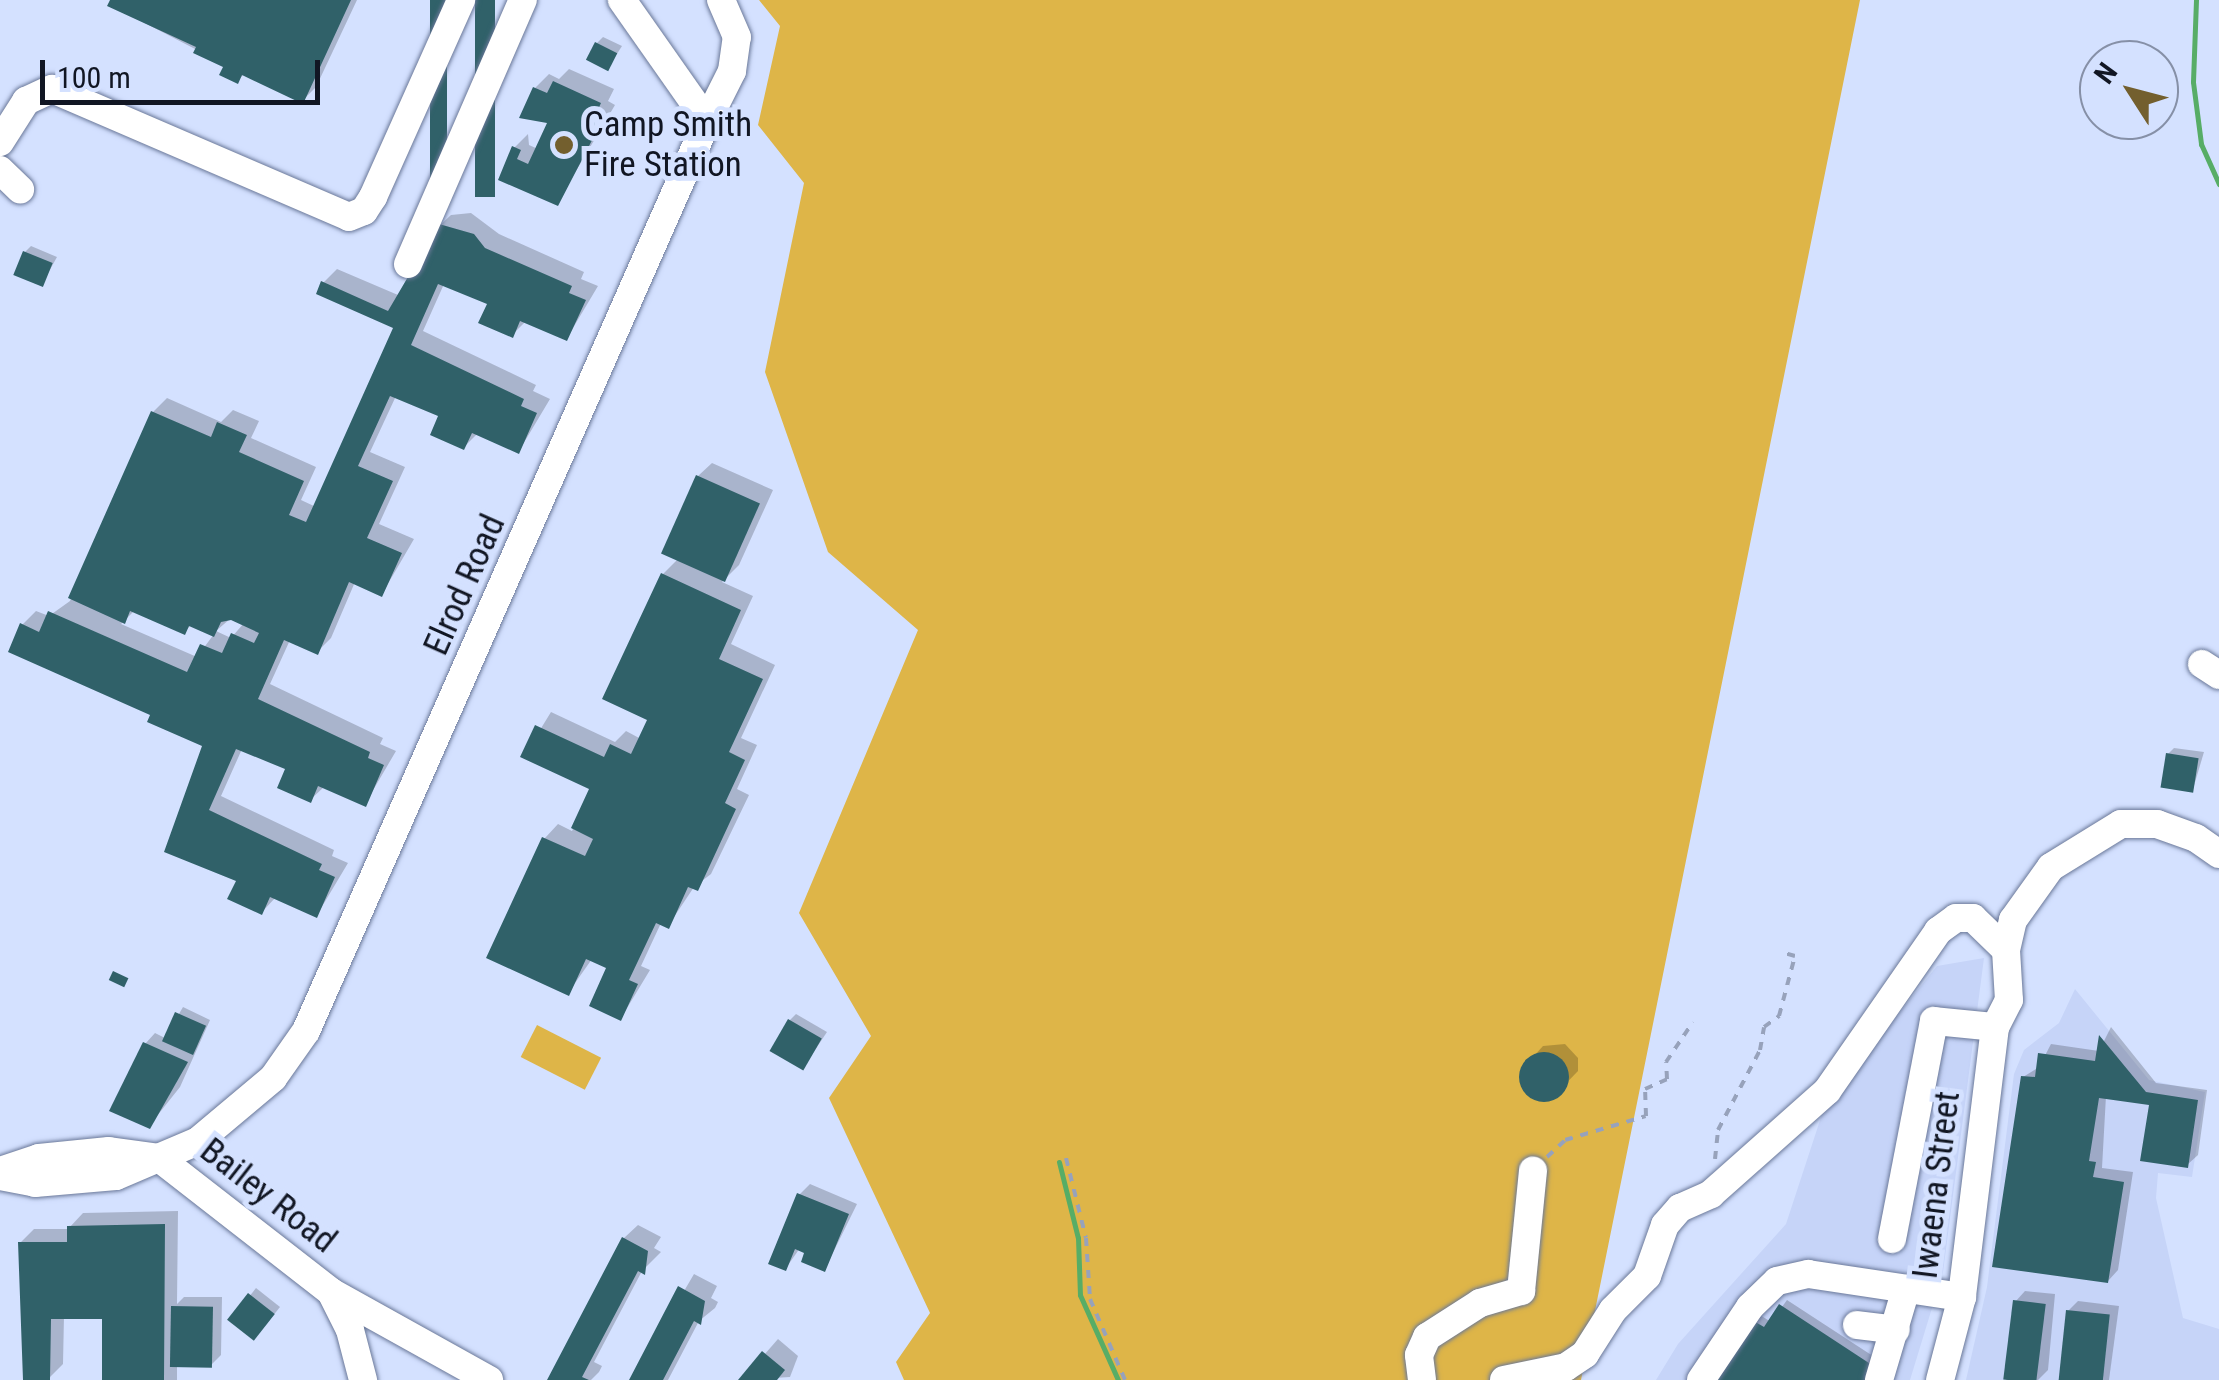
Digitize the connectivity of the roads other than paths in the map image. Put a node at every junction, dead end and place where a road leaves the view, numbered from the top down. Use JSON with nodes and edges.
{"nodes":[{"id":1,"x":461,"y":0,"type":"edge"},
{"id":2,"x":523,"y":0,"type":"edge"},
{"id":3,"x":622,"y":0,"type":"edge"},
{"id":4,"x":721,"y":0,"type":"edge"},
{"id":5,"x":707,"y":121,"type":"junction"},
{"id":6,"x":0,"y":142,"type":"edge"},
{"id":7,"x":408,"y":264,"type":"dead end"},
{"id":8,"x":2219,"y":854,"type":"edge"},
{"id":9,"x":2006,"y":950,"type":"junction"},
{"id":10,"x":1994,"y":1028,"type":"junction"},
{"id":11,"x":159,"y":1158,"type":"junction"},
{"id":12,"x":1533,"y":1171,"type":"road end"},
{"id":13,"x":0,"y":1173,"type":"edge"},
{"id":14,"x":1892,"y":1239,"type":"dead end"},
{"id":15,"x":1906,"y":1288,"type":"junction"},
{"id":16,"x":331,"y":1292,"type":"junction"},
{"id":17,"x":1962,"y":1296,"type":"junction"},
{"id":18,"x":1857,"y":1325,"type":"dead end"},
{"id":19,"x":1896,"y":1330,"type":"junction"},
{"id":20,"x":363,"y":1380,"type":"edge"},
{"id":21,"x":490,"y":1380,"type":"edge"},
{"id":22,"x":1422,"y":1380,"type":"edge"},
{"id":23,"x":1504,"y":1380,"type":"edge"},
{"id":24,"x":1701,"y":1380,"type":"edge"},
{"id":25,"x":1878,"y":1380,"type":"edge"},
{"id":26,"x":1940,"y":1380,"type":"edge"}],
"edges":[{"from":1,"to":6,"type":"street"},
{"from":2,"to":7,"type":"street"},
{"from":3,"to":5,"type":"street"},
{"from":4,"to":5,"type":"street","name":"Elrod Road"},
{"from":5,"to":11,"type":"street","name":"Elrod Road"},
{"from":8,"to":9,"type":"street"},
{"from":9,"to":10,"type":"street","name":"Iwaena Street"},
{"from":9,"to":23,"type":"street"},
{"from":10,"to":14,"type":"street"},
{"from":10,"to":17,"type":"street","name":"Iwaena Street"},
{"from":11,"to":13,"type":"street","name":"Bailey Road"},
{"from":11,"to":16,"type":"street","name":"Bailey Road"},
{"from":12,"to":22,"type":"street"},
{"from":15,"to":17,"type":"street"},
{"from":15,"to":19,"type":"street"},
{"from":15,"to":24,"type":"street"},
{"from":16,"to":20,"type":"street","name":"Bailey Road"},
{"from":16,"to":21,"type":"street","name":"Bailey Road"},
{"from":17,"to":26,"type":"street","name":"Iwaena Street"},
{"from":18,"to":19,"type":"street"},
{"from":19,"to":25,"type":"street"}]}
